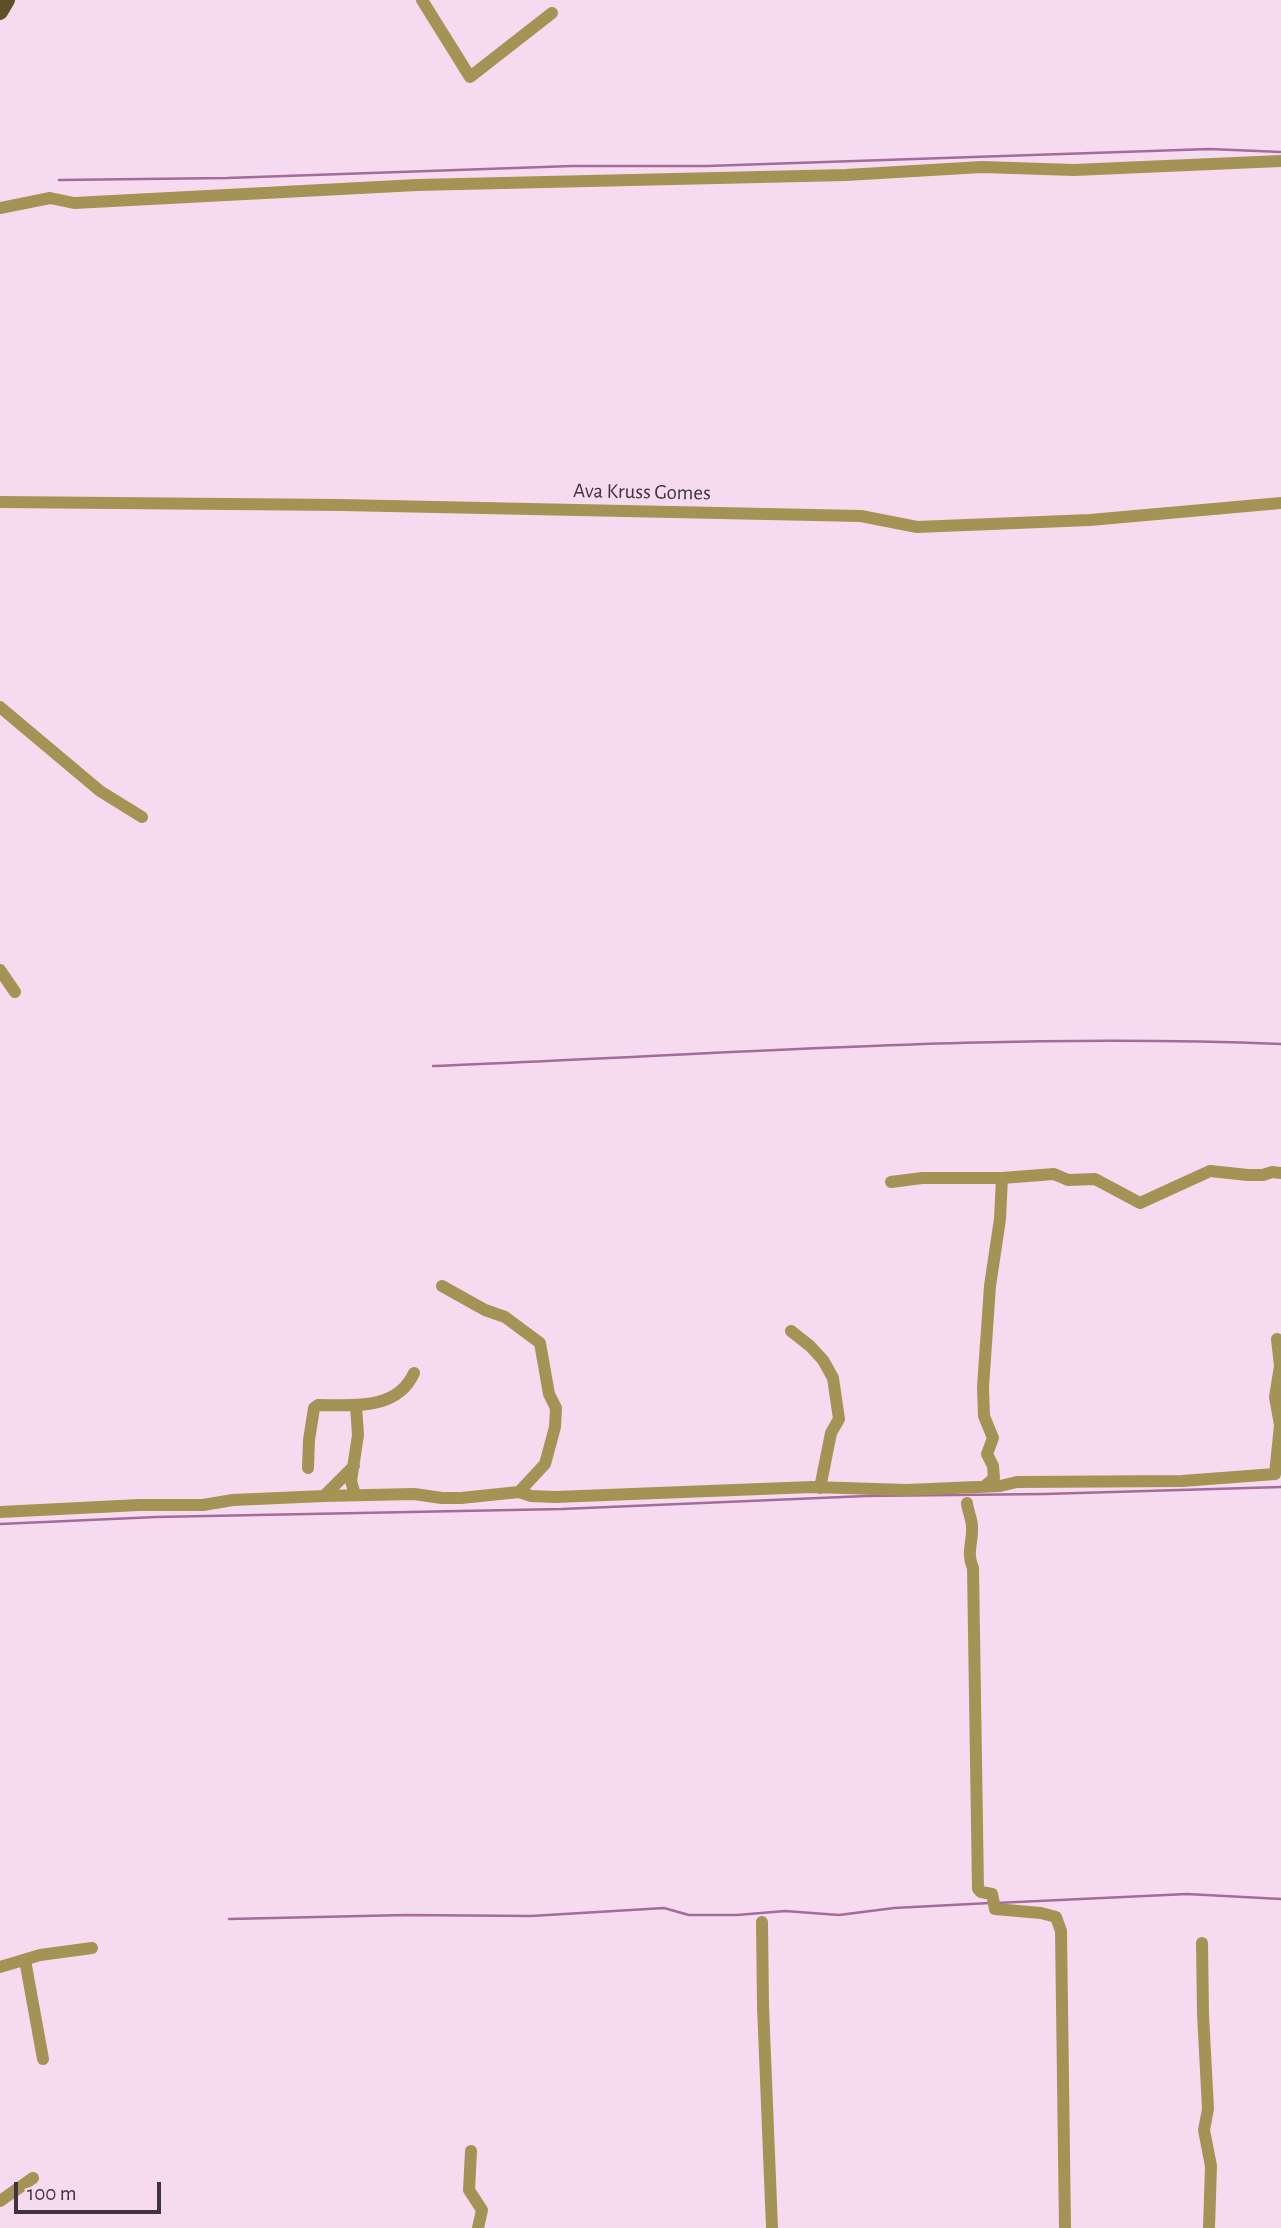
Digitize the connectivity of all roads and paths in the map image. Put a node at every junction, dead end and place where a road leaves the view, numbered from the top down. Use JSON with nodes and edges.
{"nodes":[{"id":1,"x":7,"y":0,"type":"edge"},
{"id":2,"x":422,"y":0,"type":"edge"},
{"id":3,"x":0,"y":12,"type":"edge"},
{"id":4,"x":552,"y":13,"type":"dead end"},
{"id":5,"x":1281,"y":160,"type":"edge"},
{"id":6,"x":0,"y":208,"type":"edge"},
{"id":7,"x":0,"y":502,"type":"edge"},
{"id":8,"x":1281,"y":503,"type":"edge"},
{"id":9,"x":0,"y":707,"type":"edge"},
{"id":10,"x":142,"y":817,"type":"dead end"},
{"id":11,"x":0,"y":970,"type":"edge"},
{"id":12,"x":15,"y":992,"type":"dead end"},
{"id":13,"x":1281,"y":1174,"type":"edge"},
{"id":14,"x":1002,"y":1178,"type":"junction"},
{"id":15,"x":891,"y":1182,"type":"dead end"},
{"id":16,"x":442,"y":1286,"type":"dead end"},
{"id":17,"x":791,"y":1331,"type":"dead end"},
{"id":18,"x":1277,"y":1339,"type":"dead end"},
{"id":19,"x":414,"y":1373,"type":"dead end"},
{"id":20,"x":356,"y":1406,"type":"junction"},
{"id":21,"x":354,"y":1466,"type":"junction"},
{"id":22,"x":308,"y":1468,"type":"dead end"},
{"id":23,"x":985,"y":1486,"type":"junction"},
{"id":24,"x":820,"y":1488,"type":"junction"},
{"id":25,"x":519,"y":1492,"type":"junction"},
{"id":26,"x":355,"y":1495,"type":"junction"},
{"id":27,"x":324,"y":1496,"type":"junction"},
{"id":28,"x":967,"y":1503,"type":"dead end"},
{"id":29,"x":0,"y":1512,"type":"edge"},
{"id":30,"x":762,"y":1922,"type":"dead end"},
{"id":31,"x":1202,"y":1943,"type":"dead end"},
{"id":32,"x":92,"y":1948,"type":"dead end"},
{"id":33,"x":24,"y":1960,"type":"junction"},
{"id":34,"x":0,"y":1966,"type":"edge"},
{"id":35,"x":43,"y":2059,"type":"dead end"},
{"id":36,"x":471,"y":2151,"type":"dead end"},
{"id":37,"x":33,"y":2178,"type":"dead end"},
{"id":38,"x":0,"y":2200,"type":"edge"},
{"id":39,"x":478,"y":2228,"type":"edge"},
{"id":40,"x":772,"y":2228,"type":"edge"},
{"id":41,"x":1065,"y":2228,"type":"edge"},
{"id":42,"x":1209,"y":2228,"type":"edge"}],
"edges":[{"from":1,"to":3,"type":"main road"},
{"from":2,"to":4,"type":"street"},
{"from":5,"to":6,"type":"street"},
{"from":7,"to":8,"type":"street","name":"Ava Kruss Gomes"},
{"from":9,"to":10,"type":"street"},
{"from":11,"to":12,"type":"street"},
{"from":13,"to":14,"type":"street"},
{"from":14,"to":15,"type":"street"},
{"from":14,"to":23,"type":"street"},
{"from":16,"to":25,"type":"street"},
{"from":17,"to":24,"type":"street"},
{"from":18,"to":23,"type":"street"},
{"from":19,"to":20,"type":"street"},
{"from":20,"to":21,"type":"street"},
{"from":20,"to":22,"type":"street"},
{"from":21,"to":26,"type":"street"},
{"from":21,"to":27,"type":"street"},
{"from":23,"to":24,"type":"street"},
{"from":24,"to":25,"type":"street"},
{"from":25,"to":26,"type":"street"},
{"from":26,"to":27,"type":"street"},
{"from":27,"to":29,"type":"street"},
{"from":28,"to":41,"type":"street"},
{"from":30,"to":40,"type":"street"},
{"from":31,"to":42,"type":"street"},
{"from":32,"to":33,"type":"street"},
{"from":33,"to":34,"type":"street"},
{"from":33,"to":35,"type":"street"},
{"from":36,"to":39,"type":"street"},
{"from":37,"to":38,"type":"street"}]}
